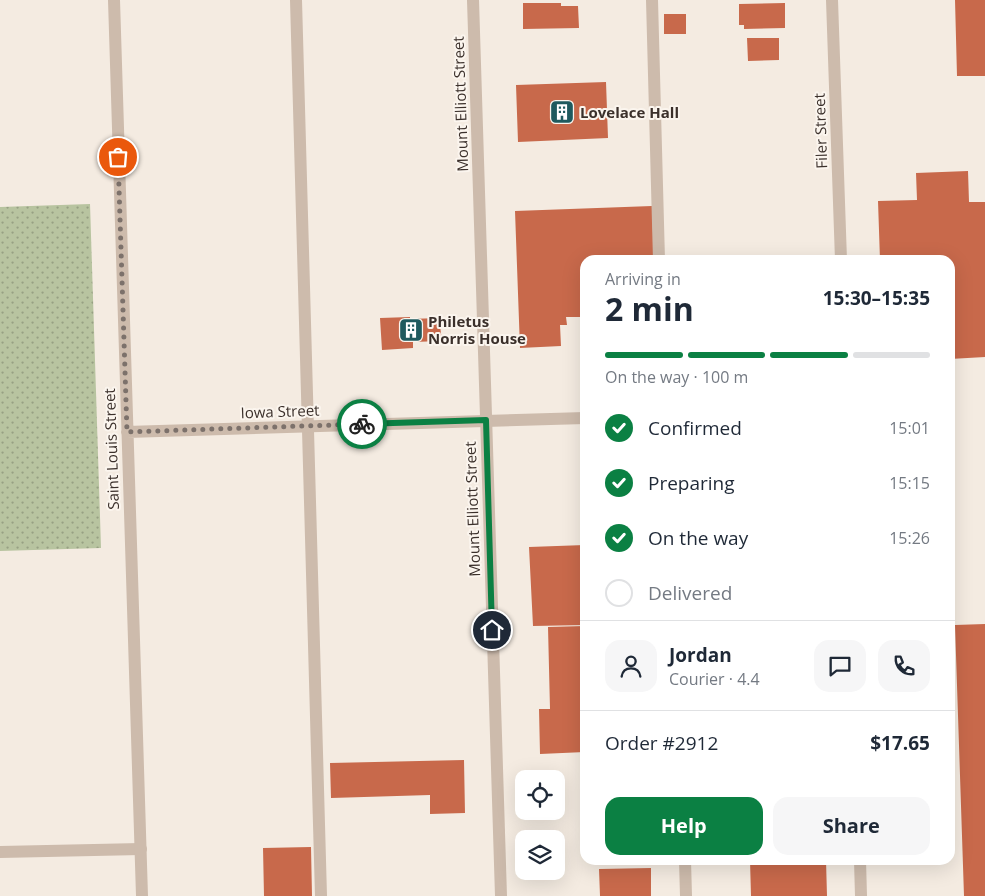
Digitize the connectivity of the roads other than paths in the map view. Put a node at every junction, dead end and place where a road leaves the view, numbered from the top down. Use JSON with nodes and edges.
{"nodes":[{"id":1,"x":114,"y":0,"type":"edge"},
{"id":2,"x":296,"y":0,"type":"edge"},
{"id":3,"x":473,"y":0,"type":"edge"},
{"id":4,"x":652,"y":0,"type":"edge"},
{"id":5,"x":832,"y":0,"type":"edge"},
{"id":6,"x":659,"y":255,"type":"edge"},
{"id":7,"x":841,"y":255,"type":"edge"},
{"id":8,"x":580,"y":418,"type":"edge"},
{"id":9,"x":486,"y":420,"type":"junction"},
{"id":10,"x":309,"y":426,"type":"junction"},
{"id":11,"x":127,"y":432,"type":"junction"},
{"id":12,"x":141,"y":849,"type":"junction"},
{"id":13,"x":0,"y":852,"type":"edge"},
{"id":14,"x":685,"y":865,"type":"edge"},
{"id":15,"x":860,"y":865,"type":"edge"},
{"id":16,"x":142,"y":896,"type":"edge"},
{"id":17,"x":322,"y":896,"type":"edge"},
{"id":18,"x":501,"y":896,"type":"edge"},
{"id":19,"x":686,"y":896,"type":"edge"},
{"id":20,"x":861,"y":896,"type":"edge"}],
"edges":[{"from":1,"to":11,"type":"street","name":"Saint Louis Street"},
{"from":2,"to":10,"type":"street"},
{"from":3,"to":9,"type":"street","name":"Mount Elliott Street"},
{"from":4,"to":6,"type":"street"},
{"from":5,"to":7,"type":"street","name":"Filer Street"},
{"from":8,"to":9,"type":"street","name":"Iowa Street"},
{"from":9,"to":10,"type":"street","name":"Iowa Street"},
{"from":9,"to":18,"type":"street","name":"Mount Elliott Street"},
{"from":10,"to":11,"type":"street","name":"Iowa Street"},
{"from":10,"to":17,"type":"street"},
{"from":11,"to":12,"type":"street","name":"Saint Louis Street"},
{"from":12,"to":13,"type":"street"},
{"from":12,"to":16,"type":"street","name":"Saint Louis Street"},
{"from":14,"to":19,"type":"street"},
{"from":15,"to":20,"type":"street"}]}
